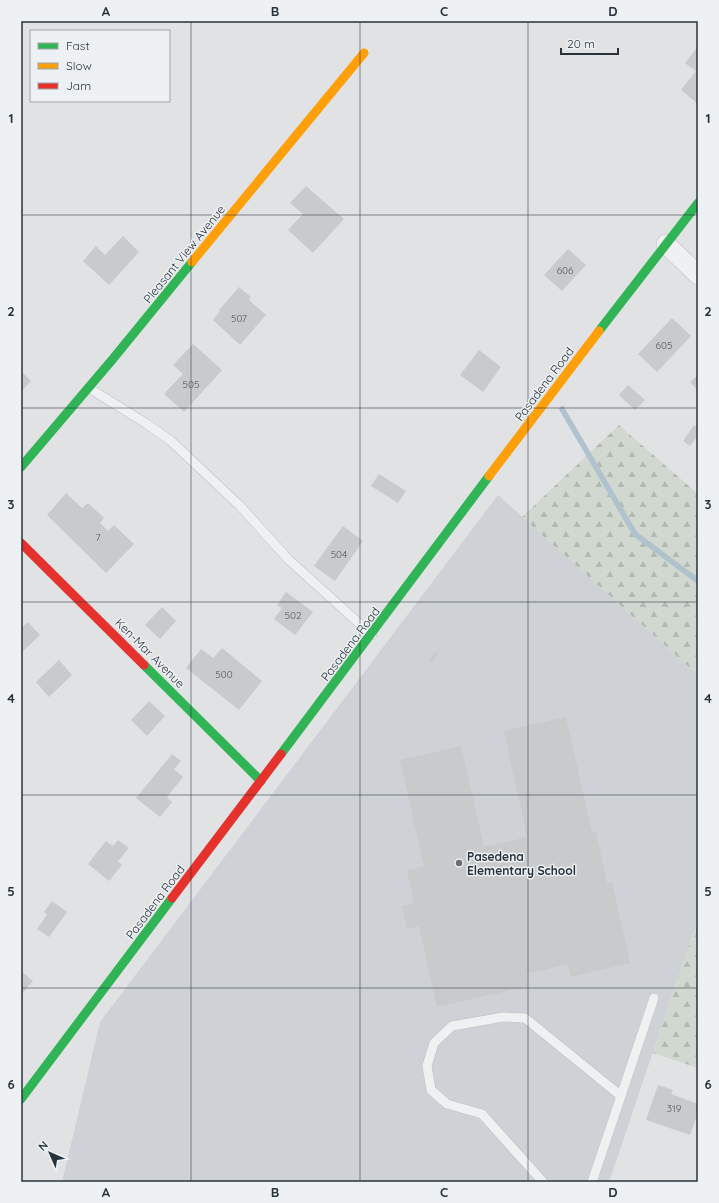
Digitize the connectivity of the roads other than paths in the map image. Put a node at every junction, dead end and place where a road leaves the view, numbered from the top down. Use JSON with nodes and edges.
{"nodes":[{"id":1,"x":364,"y":54,"type":"dead end"},
{"id":2,"x":698,"y":203,"type":"edge"},
{"id":3,"x":666,"y":244,"type":"junction"},
{"id":4,"x":698,"y":275,"type":"edge"},
{"id":5,"x":89,"y":388,"type":"junction"},
{"id":6,"x":21,"y":467,"type":"edge"},
{"id":7,"x":21,"y":543,"type":"edge"},
{"id":8,"x":372,"y":635,"type":"junction"},
{"id":9,"x":261,"y":781,"type":"junction"},
{"id":10,"x":654,"y":998,"type":"dead end"},
{"id":11,"x":621,"y":1096,"type":"junction"},
{"id":12,"x":21,"y":1099,"type":"edge"},
{"id":13,"x":542,"y":1182,"type":"edge"},
{"id":14,"x":592,"y":1182,"type":"edge"}],
"edges":[{"from":1,"to":5,"type":"main road","name":"Pleasant View Avenue"},
{"from":2,"to":3,"type":"main road","name":"Pasadena Road"},
{"from":3,"to":4,"type":"street"},
{"from":3,"to":8,"type":"main road","name":"Pasadena Road"},
{"from":5,"to":6,"type":"main road","name":"Pleasant View Avenue"},
{"from":5,"to":8,"type":"lane"},
{"from":7,"to":9,"type":"main road","name":"Ken-Mar Avenue"},
{"from":8,"to":9,"type":"main road","name":"Pasadena Road"},
{"from":9,"to":12,"type":"main road","name":"Pasadena Road"},
{"from":10,"to":11,"type":"lane"},
{"from":11,"to":13,"type":"lane"},
{"from":11,"to":14,"type":"lane"}]}
